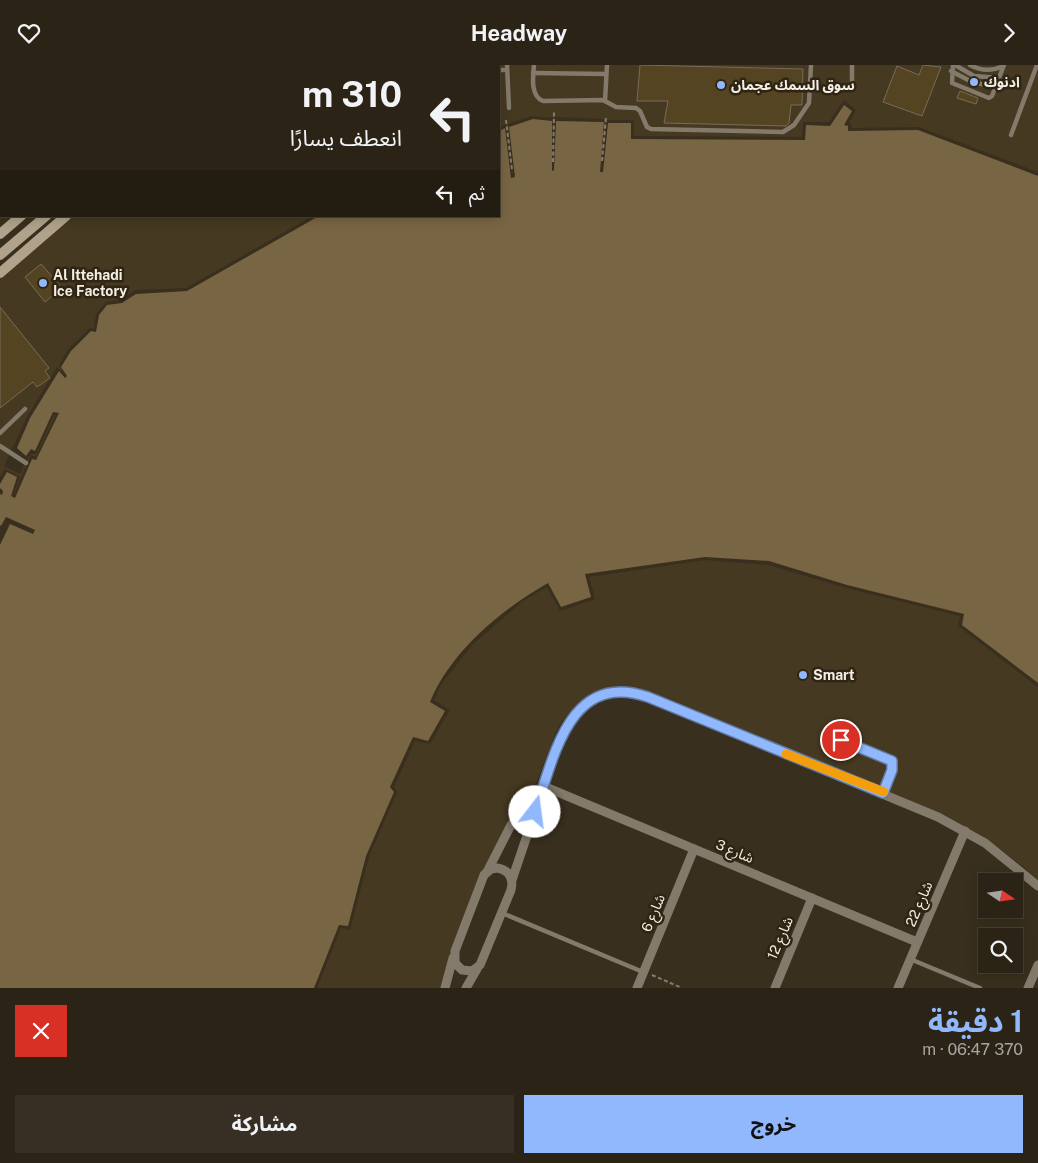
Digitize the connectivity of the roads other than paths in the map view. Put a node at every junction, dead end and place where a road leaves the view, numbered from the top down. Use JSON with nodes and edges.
{"nodes":[{"id":1,"x":534,"y":65,"type":"edge"},
{"id":2,"x":607,"y":65,"type":"edge"},
{"id":3,"x":811,"y":65,"type":"edge"},
{"id":4,"x":852,"y":65,"type":"edge"},
{"id":5,"x":954,"y":65,"type":"edge"},
{"id":6,"x":970,"y":65,"type":"edge"},
{"id":7,"x":1037,"y":65,"type":"edge"},
{"id":8,"x":1003,"y":66,"type":"edge"},
{"id":9,"x":507,"y":67,"type":"edge"},
{"id":10,"x":951,"y":71,"type":"junction"},
{"id":11,"x":533,"y":73,"type":"junction"},
{"id":12,"x":606,"y":74,"type":"junction"},
{"id":13,"x":998,"y":78,"type":"junction"},
{"id":14,"x":852,"y":86,"type":"dead end"},
{"id":15,"x":995,"y":87,"type":"junction"},
{"id":16,"x":605,"y":101,"type":"junction"},
{"id":17,"x":509,"y":108,"type":"dead end"},
{"id":18,"x":1011,"y":135,"type":"dead end"},
{"id":19,"x":20,"y":217,"type":"edge"},
{"id":20,"x":45,"y":217,"type":"edge"},
{"id":21,"x":65,"y":217,"type":"edge"},
{"id":22,"x":0,"y":234,"type":"edge"},
{"id":23,"x":0,"y":255,"type":"edge"},
{"id":24,"x":0,"y":273,"type":"edge"},
{"id":25,"x":25,"y":409,"type":"dead end"},
{"id":26,"x":0,"y":433,"type":"edge"},
{"id":27,"x":0,"y":446,"type":"edge"},
{"id":28,"x":26,"y":463,"type":"dead end"},
{"id":29,"x":841,"y":740,"type":"dead end"},
{"id":30,"x":541,"y":789,"type":"junction"},
{"id":31,"x":883,"y":793,"type":"junction"},
{"id":32,"x":965,"y":831,"type":"junction"},
{"id":33,"x":694,"y":849,"type":"junction"},
{"id":34,"x":487,"y":872,"type":"junction"},
{"id":35,"x":512,"y":880,"type":"junction"},
{"id":36,"x":1038,"y":886,"type":"edge"},
{"id":37,"x":812,"y":898,"type":"junction"},
{"id":38,"x":502,"y":913,"type":"junction"},
{"id":39,"x":917,"y":942,"type":"junction"},
{"id":40,"x":453,"y":958,"type":"junction"},
{"id":41,"x":910,"y":959,"type":"junction"},
{"id":42,"x":1038,"y":965,"type":"edge"},
{"id":43,"x":477,"y":969,"type":"junction"},
{"id":44,"x":643,"y":972,"type":"junction"},
{"id":45,"x":445,"y":988,"type":"edge"},
{"id":46,"x":466,"y":988,"type":"edge"},
{"id":47,"x":637,"y":988,"type":"edge"},
{"id":48,"x":774,"y":988,"type":"edge"},
{"id":49,"x":898,"y":988,"type":"edge"},
{"id":50,"x":980,"y":988,"type":"edge"},
{"id":51,"x":1028,"y":988,"type":"edge"}],
"edges":[{"from":1,"to":11,"type":"lane"},
{"from":2,"to":12,"type":"lane"},
{"from":3,"to":16,"type":"lane"},
{"from":4,"to":14,"type":"lane"},
{"from":5,"to":10,"type":"lane"},
{"from":5,"to":13,"type":"lane"},
{"from":6,"to":8,"type":"lane"},
{"from":7,"to":18,"type":"lane"},
{"from":8,"to":13,"type":"lane"},
{"from":9,"to":17,"type":"lane"},
{"from":10,"to":15,"type":"lane"},
{"from":10,"to":15,"type":"lane"},
{"from":11,"to":12,"type":"lane"},
{"from":11,"to":16,"type":"lane"},
{"from":12,"to":16,"type":"lane"},
{"from":13,"to":15,"type":"lane"},
{"from":19,"to":22,"type":"main road"},
{"from":20,"to":23,"type":"main road"},
{"from":21,"to":24,"type":"main road"},
{"from":25,"to":26,"type":"lane"},
{"from":27,"to":28,"type":"lane"},
{"from":29,"to":31,"type":"street"},
{"from":30,"to":31,"type":"street"},
{"from":30,"to":33,"type":"street","name":"شارع 3"},
{"from":30,"to":34,"type":"street"},
{"from":30,"to":35,"type":"street"},
{"from":31,"to":32,"type":"street"},
{"from":32,"to":36,"type":"street"},
{"from":32,"to":39,"type":"street","name":"شارع 22"},
{"from":33,"to":37,"type":"street","name":"شارع 3"},
{"from":33,"to":44,"type":"street","name":"شارع 6"},
{"from":34,"to":35,"type":"street"},
{"from":34,"to":40,"type":"street"},
{"from":35,"to":38,"type":"street"},
{"from":37,"to":39,"type":"street","name":"شارع 3"},
{"from":37,"to":48,"type":"street","name":"شارع 12"},
{"from":38,"to":43,"type":"street"},
{"from":38,"to":44,"type":"lane"},
{"from":39,"to":41,"type":"street","name":"شارع 22"},
{"from":40,"to":43,"type":"street"},
{"from":40,"to":45,"type":"street"},
{"from":41,"to":49,"type":"street","name":"شارع 22"},
{"from":41,"to":50,"type":"lane"},
{"from":42,"to":51,"type":"street"},
{"from":43,"to":46,"type":"street"},
{"from":44,"to":47,"type":"street","name":"شارع 6"}]}
